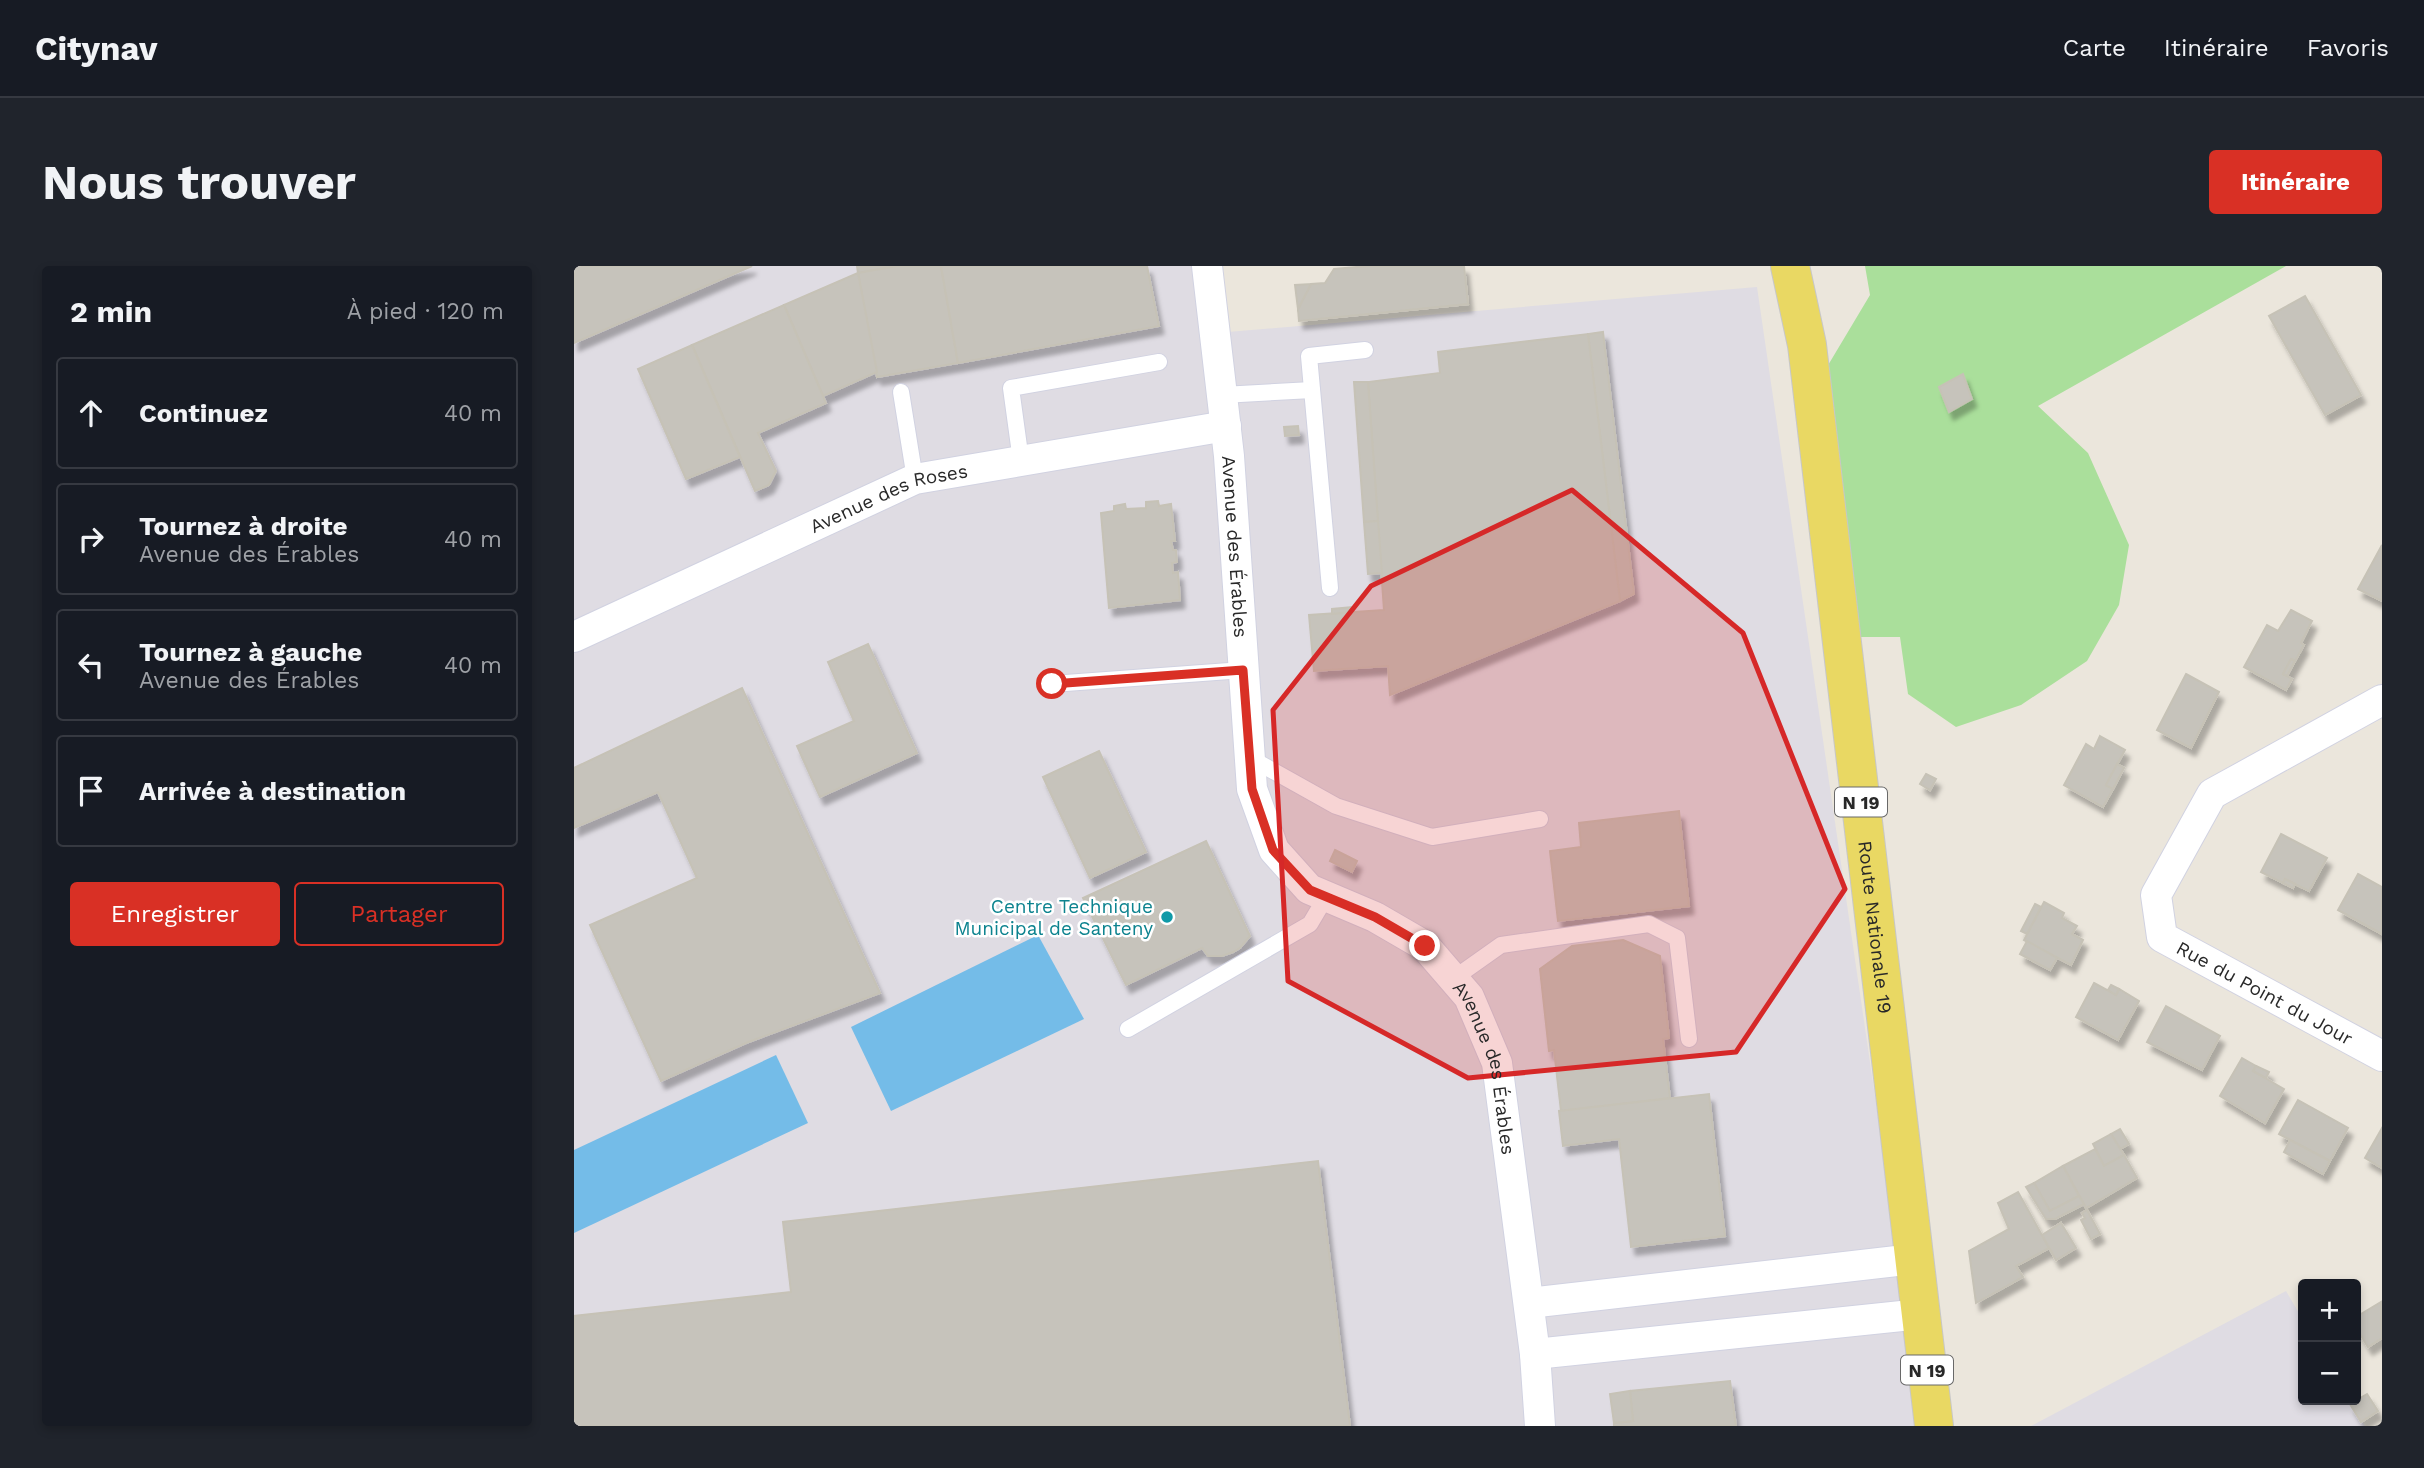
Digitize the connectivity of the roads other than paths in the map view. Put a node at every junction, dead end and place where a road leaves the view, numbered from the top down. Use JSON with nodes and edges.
{"nodes":[{"id":1,"x":1207,"y":266,"type":"edge"},
{"id":2,"x":1790,"y":266,"type":"edge"},
{"id":3,"x":1806,"y":266,"type":"edge"},
{"id":4,"x":1807,"y":345,"type":"junction"},
{"id":5,"x":1365,"y":350,"type":"dead end"},
{"id":6,"x":1159,"y":362,"type":"dead end"},
{"id":7,"x":1312,"y":390,"type":"junction"},
{"id":8,"x":901,"y":392,"type":"dead end"},
{"id":9,"x":1222,"y":396,"type":"junction"},
{"id":10,"x":1226,"y":426,"type":"junction"},
{"id":11,"x":1021,"y":461,"type":"junction"},
{"id":12,"x":915,"y":479,"type":"junction"},
{"id":13,"x":1330,"y":588,"type":"dead end"},
{"id":14,"x":574,"y":638,"type":"edge"},
{"id":15,"x":1243,"y":670,"type":"junction"},
{"id":16,"x":1052,"y":684,"type":"dead end"},
{"id":17,"x":2382,"y":700,"type":"edge"},
{"id":18,"x":1250,"y":758,"type":"junction"},
{"id":19,"x":1540,"y":819,"type":"dead end"},
{"id":20,"x":1326,"y":897,"type":"junction"},
{"id":21,"x":1453,"y":979,"type":"junction"},
{"id":22,"x":1128,"y":1029,"type":"dead end"},
{"id":23,"x":1689,"y":1039,"type":"dead end"},
{"id":24,"x":2382,"y":1056,"type":"edge"},
{"id":25,"x":1914,"y":1259,"type":"junction"},
{"id":26,"x":1529,"y":1303,"type":"junction"},
{"id":27,"x":1921,"y":1314,"type":"junction"},
{"id":28,"x":1535,"y":1354,"type":"junction"},
{"id":29,"x":1540,"y":1426,"type":"edge"},
{"id":30,"x":1934,"y":1426,"type":"edge"}],
"edges":[{"from":1,"to":9,"type":"street","name":"Avenue des Érables"},
{"from":2,"to":4,"type":"main road","name":"Route Nationale 19","number":"N 19"},
{"from":3,"to":4,"type":"main road","name":"Route Nationale 19","number":"N 19"},
{"from":4,"to":25,"type":"main road","name":"Route Nationale 19","number":"N 19"},
{"from":5,"to":7,"type":"lane"},
{"from":6,"to":11,"type":"lane"},
{"from":7,"to":9,"type":"lane"},
{"from":7,"to":13,"type":"lane"},
{"from":8,"to":12,"type":"lane"},
{"from":9,"to":10,"type":"street","name":"Avenue des Érables"},
{"from":10,"to":11,"type":"street","name":"Avenue des Roses"},
{"from":10,"to":15,"type":"street","name":"Avenue des Érables"},
{"from":11,"to":12,"type":"street","name":"Avenue des Roses"},
{"from":12,"to":14,"type":"street","name":"Avenue des Roses"},
{"from":15,"to":16,"type":"lane"},
{"from":15,"to":18,"type":"street","name":"Avenue des Érables"},
{"from":17,"to":24,"type":"street","name":"Rue du Point du Jour"},
{"from":18,"to":19,"type":"lane"},
{"from":18,"to":20,"type":"street","name":"Avenue des Érables"},
{"from":20,"to":21,"type":"street","name":"Avenue des Érables"},
{"from":20,"to":22,"type":"lane"},
{"from":21,"to":23,"type":"lane"},
{"from":21,"to":26,"type":"street","name":"Avenue des Érables"},
{"from":25,"to":26,"type":"street"},
{"from":25,"to":27,"type":"main road","name":"Route Nationale 19","number":"N 19"},
{"from":26,"to":28,"type":"street","name":"Avenue des Érables"},
{"from":27,"to":28,"type":"street"},
{"from":27,"to":30,"type":"main road","name":"Route Nationale 19","number":"N 19"},
{"from":28,"to":29,"type":"street","name":"Avenue des Érables"}]}
